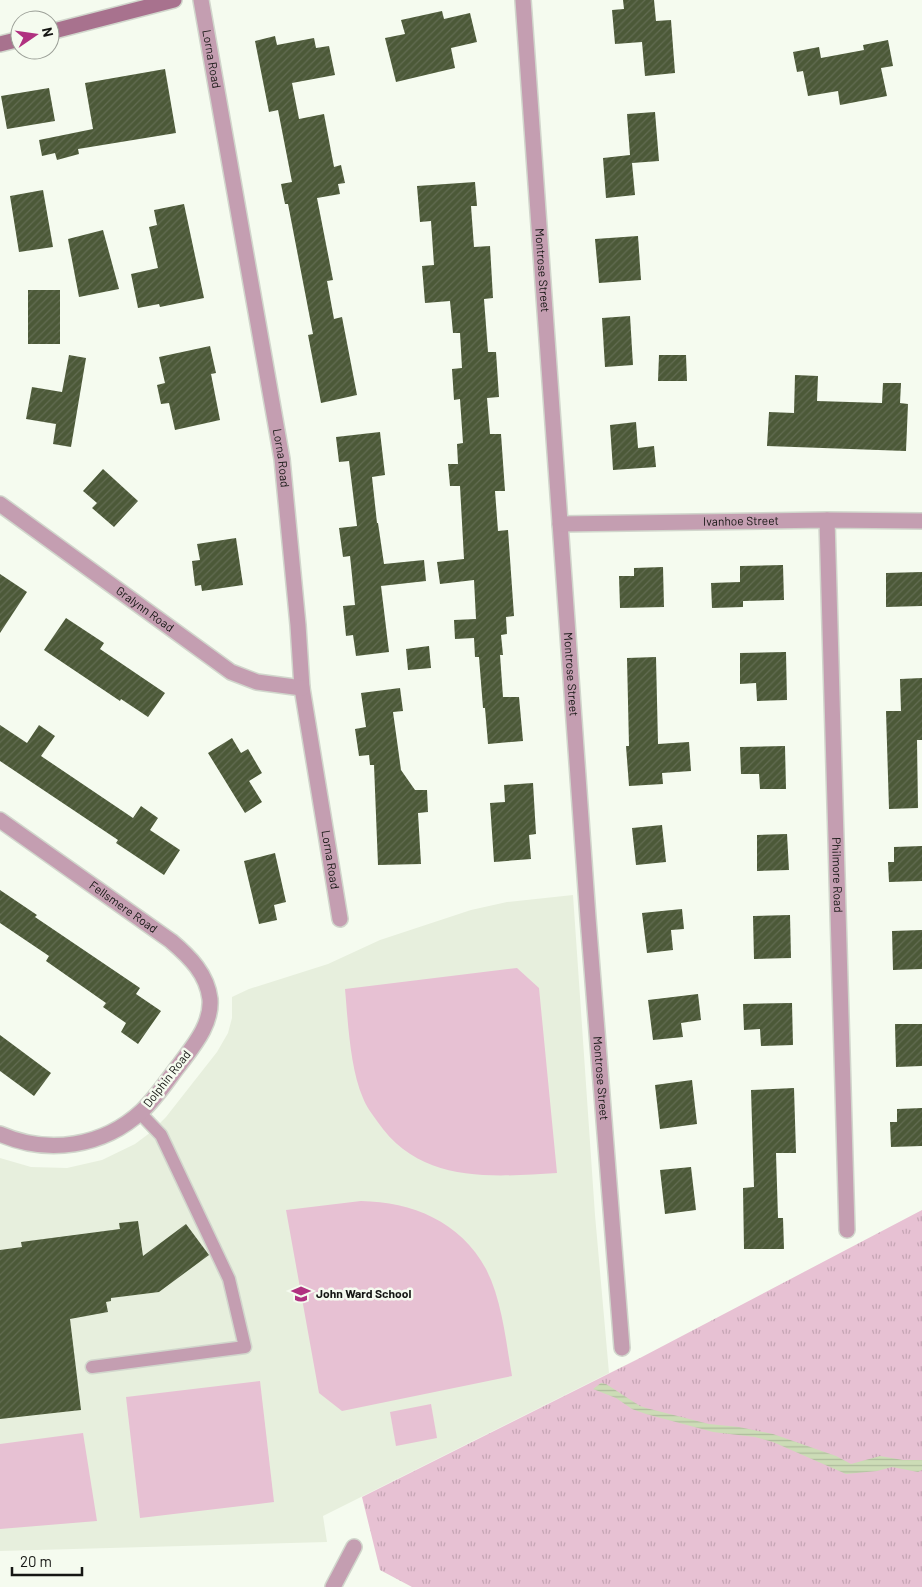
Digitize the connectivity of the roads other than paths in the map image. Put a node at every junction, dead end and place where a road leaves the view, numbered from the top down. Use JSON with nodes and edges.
{"nodes":[{"id":1,"x":174,"y":0,"type":"edge"},
{"id":2,"x":201,"y":0,"type":"edge"},
{"id":3,"x":523,"y":0,"type":"edge"},
{"id":4,"x":157,"y":2,"type":"edge"},
{"id":5,"x":60,"y":29,"type":"edge"},
{"id":6,"x":0,"y":504,"type":"edge"},
{"id":7,"x":827,"y":520,"type":"junction"},
{"id":8,"x":922,"y":521,"type":"edge"},
{"id":9,"x":560,"y":524,"type":"junction"},
{"id":10,"x":302,"y":688,"type":"junction"},
{"id":11,"x":0,"y":820,"type":"edge"},
{"id":12,"x":340,"y":919,"type":"dead end"},
{"id":13,"x":208,"y":1020,"type":"joint"},
{"id":14,"x":140,"y":1113,"type":"junction"},
{"id":15,"x":0,"y":1134,"type":"edge"},
{"id":16,"x":847,"y":1230,"type":"dead end"},
{"id":17,"x":622,"y":1348,"type":"dead end"},
{"id":18,"x":92,"y":1367,"type":"dead end"},
{"id":19,"x":354,"y":1547,"type":"dead end"},
{"id":20,"x":333,"y":1587,"type":"edge"}],
"edges":[{"from":1,"to":4,"type":"street"},
{"from":2,"to":10,"type":"street","name":"Lorna Road"},
{"from":3,"to":9,"type":"street","name":"Montrose Street"},
{"from":4,"to":5,"type":"street"},
{"from":6,"to":10,"type":"street","name":"Gralynn Road"},
{"from":7,"to":8,"type":"street","name":"Ivanhoe Street"},
{"from":7,"to":9,"type":"street","name":"Ivanhoe Street"},
{"from":7,"to":16,"type":"street","name":"Philmore Road"},
{"from":9,"to":17,"type":"street","name":"Montrose Street"},
{"from":10,"to":12,"type":"street","name":"Lorna Road"},
{"from":11,"to":13,"type":"street","name":"Fellsmere Road"},
{"from":13,"to":14,"type":"street","name":"Dolphin Road"},
{"from":14,"to":15,"type":"street","name":"Dolphin Road"},
{"from":14,"to":18,"type":"lane"},
{"from":19,"to":20,"type":"street"}]}
